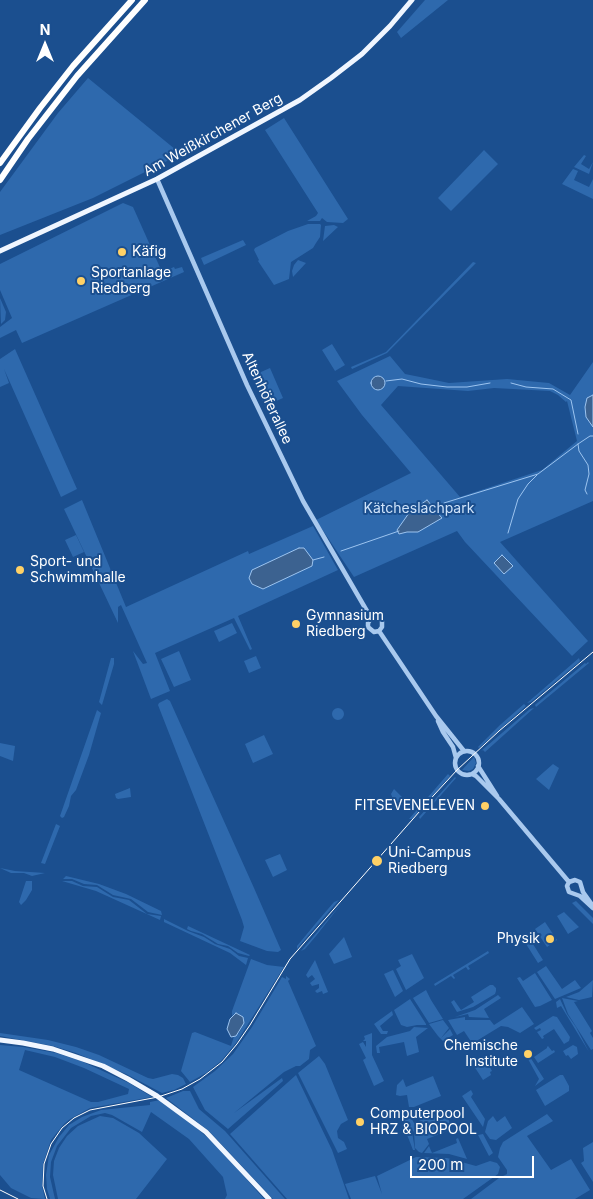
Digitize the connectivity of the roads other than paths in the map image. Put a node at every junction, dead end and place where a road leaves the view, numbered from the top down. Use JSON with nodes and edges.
{"nodes":[{"id":1,"x":132,"y":0,"type":"edge"},
{"id":2,"x":145,"y":0,"type":"edge"},
{"id":3,"x":412,"y":0,"type":"edge"},
{"id":4,"x":0,"y":163,"type":"edge"},
{"id":5,"x":157,"y":179,"type":"junction"},
{"id":6,"x":0,"y":180,"type":"edge"},
{"id":7,"x":0,"y":251,"type":"edge"},
{"id":8,"x":371,"y":618,"type":"junction"},
{"id":9,"x":379,"y":631,"type":"junction"},
{"id":10,"x":436,"y":716,"type":"junction"},
{"id":11,"x":464,"y":751,"type":"junction"},
{"id":12,"x":456,"y":758,"type":"junction"},
{"id":13,"x":478,"y":766,"type":"junction"},
{"id":14,"x":472,"y":774,"type":"junction"},
{"id":15,"x":499,"y":799,"type":"junction"},
{"id":16,"x":569,"y":882,"type":"junction"},
{"id":17,"x":582,"y":889,"type":"junction"},
{"id":18,"x":576,"y":894,"type":"junction"},
{"id":19,"x":593,"y":907,"type":"edge"},
{"id":20,"x":2,"y":1041,"type":"edge"},
{"id":21,"x":269,"y":1199,"type":"edge"}],
"edges":[{"from":1,"to":4,"type":"highway"},
{"from":2,"to":6,"type":"highway"},
{"from":3,"to":5,"type":"main road","name":"Am Weißkirchener Berg"},
{"from":5,"to":7,"type":"main road","name":"Am Weißkirchener Berg"},
{"from":5,"to":8,"type":"street","name":"Altenhöferallee"},
{"from":8,"to":9,"type":"street","name":"Altenhöferallee"},
{"from":8,"to":9,"type":"street","name":"Altenhöferallee"},
{"from":9,"to":10,"type":"street","name":"Altenhöferallee"},
{"from":10,"to":11,"type":"street","name":"Altenhöferallee"},
{"from":10,"to":12,"type":"street","name":"Altenhöferallee"},
{"from":11,"to":12,"type":"street"},
{"from":11,"to":13,"type":"street"},
{"from":12,"to":14,"type":"street"},
{"from":13,"to":14,"type":"street"},
{"from":13,"to":15,"type":"street"},
{"from":14,"to":15,"type":"street"},
{"from":15,"to":16,"type":"street"},
{"from":16,"to":17,"type":"street"},
{"from":16,"to":18,"type":"street"},
{"from":17,"to":18,"type":"street"},
{"from":17,"to":19,"type":"street"},
{"from":18,"to":19,"type":"street"},
{"from":20,"to":21,"type":"main road"}]}
